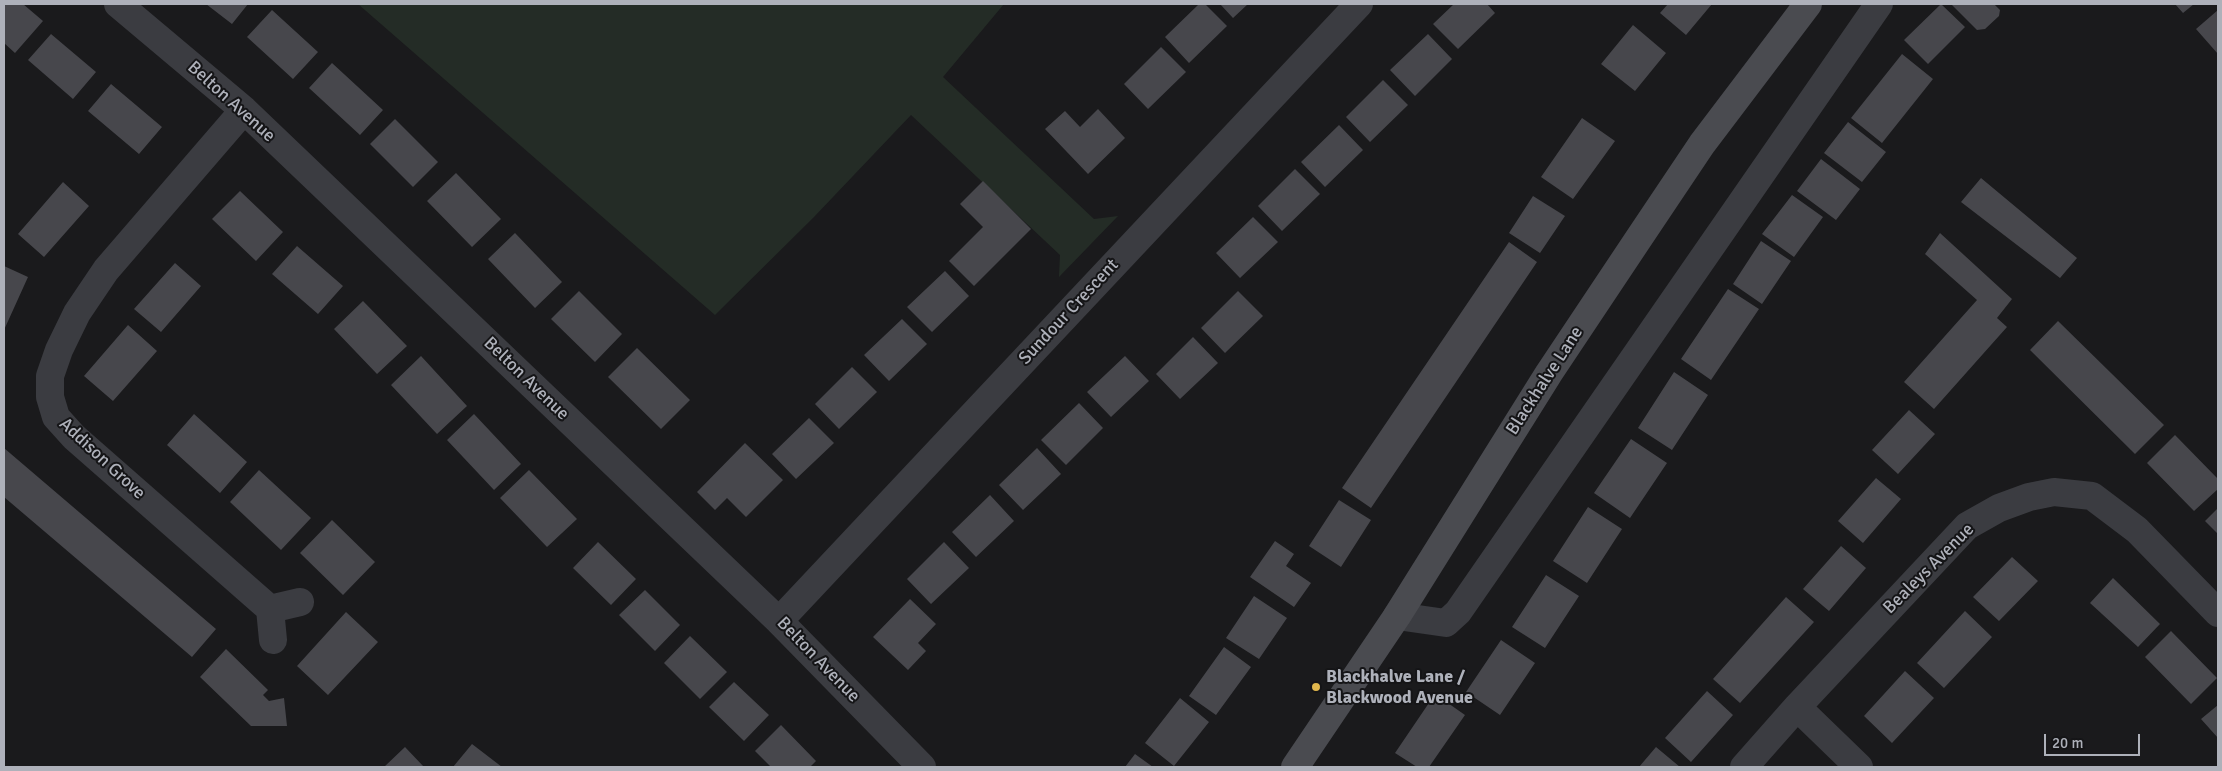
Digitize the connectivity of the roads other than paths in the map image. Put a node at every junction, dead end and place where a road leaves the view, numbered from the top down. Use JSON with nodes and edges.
{"nodes":[{"id":1,"x":118,"y":4,"type":"edge"},
{"id":2,"x":1359,"y":4,"type":"edge"},
{"id":3,"x":1808,"y":4,"type":"edge"},
{"id":4,"x":1879,"y":4,"type":"edge"},
{"id":5,"x":244,"y":110,"type":"junction"},
{"id":6,"x":300,"y":602,"type":"dead end"},
{"id":7,"x":270,"y":609,"type":"junction"},
{"id":8,"x":2218,"y":613,"type":"edge"},
{"id":9,"x":1397,"y":616,"type":"junction"},
{"id":10,"x":779,"y":620,"type":"junction"},
{"id":11,"x":273,"y":640,"type":"dead end"},
{"id":12,"x":1797,"y":707,"type":"junction"},
{"id":13,"x":922,"y":767,"type":"edge"},
{"id":14,"x":1294,"y":767,"type":"edge"},
{"id":15,"x":1744,"y":767,"type":"edge"},
{"id":16,"x":1859,"y":767,"type":"edge"}],
"edges":[{"from":1,"to":5,"type":"street","name":"Belton Avenue"},
{"from":2,"to":10,"type":"street","name":"Sundour Crescent"},
{"from":3,"to":9,"type":"main road","name":"Blackhalve Lane"},
{"from":4,"to":9,"type":"street"},
{"from":5,"to":7,"type":"street","name":"Addison Grove"},
{"from":5,"to":10,"type":"street","name":"Belton Avenue"},
{"from":6,"to":7,"type":"street"},
{"from":7,"to":11,"type":"street"},
{"from":8,"to":12,"type":"street","name":"Bealeys Avenue"},
{"from":9,"to":14,"type":"main road","name":"Blackhalve Lane"},
{"from":10,"to":13,"type":"street","name":"Belton Avenue"},
{"from":12,"to":15,"type":"street","name":"Bealeys Avenue"},
{"from":12,"to":16,"type":"street"}]}
